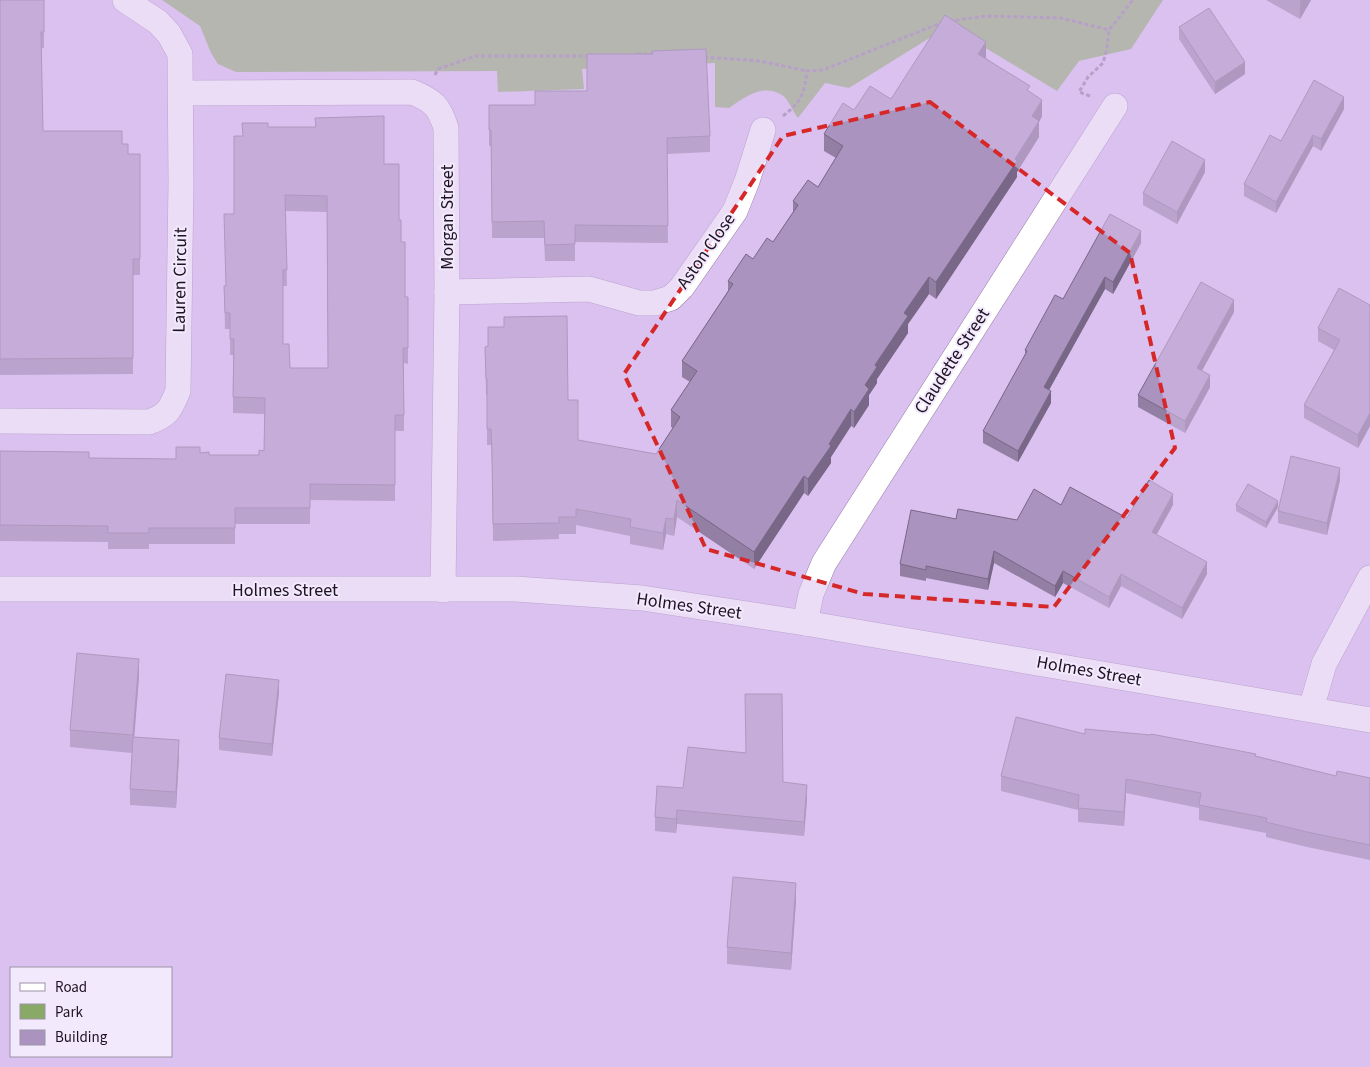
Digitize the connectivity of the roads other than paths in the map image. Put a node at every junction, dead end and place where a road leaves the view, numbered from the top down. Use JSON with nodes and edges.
{"nodes":[{"id":1,"x":125,"y":0,"type":"edge"},
{"id":2,"x":181,"y":93,"type":"junction"},
{"id":3,"x":1115,"y":106,"type":"road end"},
{"id":4,"x":764,"y":130,"type":"road end"},
{"id":5,"x":447,"y":292,"type":"junction"},
{"id":6,"x":0,"y":421,"type":"edge"},
{"id":7,"x":1370,"y":578,"type":"edge"},
{"id":8,"x":0,"y":589,"type":"edge"},
{"id":9,"x":443,"y":590,"type":"junction"},
{"id":10,"x":804,"y":623,"type":"junction"},
{"id":11,"x":1311,"y":709,"type":"junction"},
{"id":12,"x":1370,"y":720,"type":"edge"}],
"edges":[{"from":1,"to":2,"type":"street","name":"Lauren Circuit"},
{"from":2,"to":5,"type":"street","name":"Morgan Street"},
{"from":2,"to":6,"type":"street","name":"Lauren Circuit"},
{"from":3,"to":10,"type":"street","name":"Claudette Street"},
{"from":4,"to":5,"type":"street","name":"Aston Close"},
{"from":5,"to":9,"type":"street","name":"Morgan Street"},
{"from":7,"to":11,"type":"street"},
{"from":8,"to":9,"type":"street","name":"Holmes Street"},
{"from":9,"to":10,"type":"street","name":"Holmes Street"},
{"from":10,"to":11,"type":"street","name":"Holmes Street"},
{"from":11,"to":12,"type":"street","name":"Holmes Street"}]}
